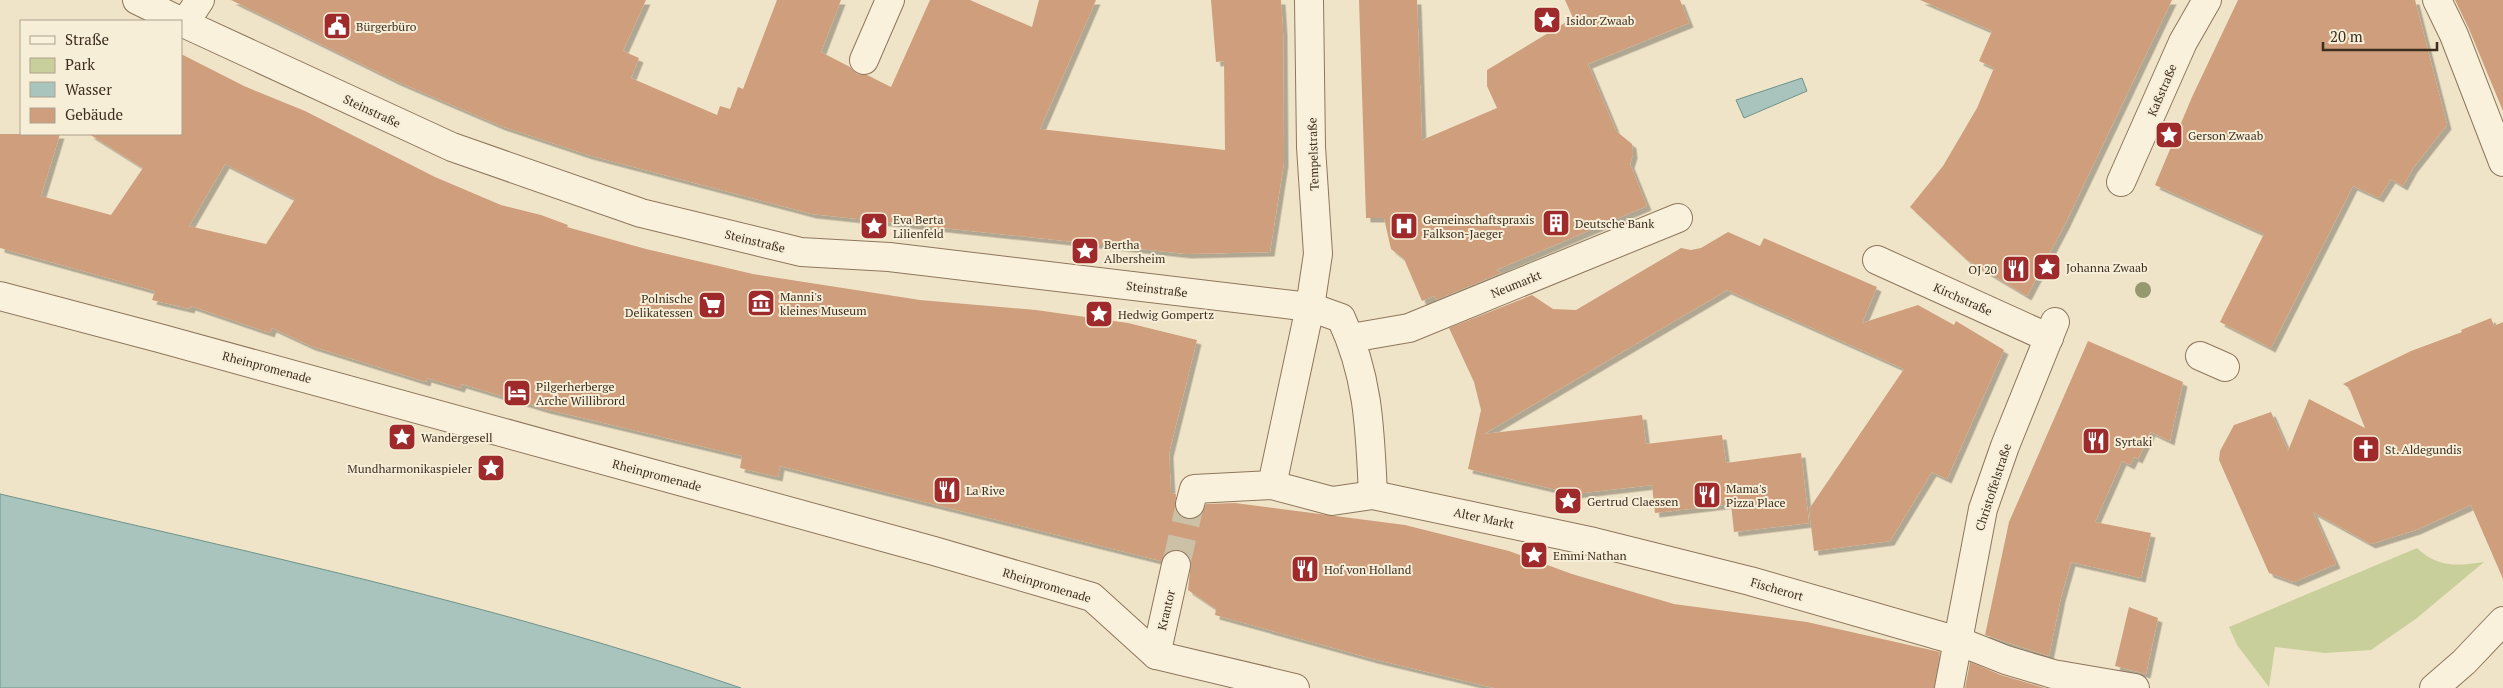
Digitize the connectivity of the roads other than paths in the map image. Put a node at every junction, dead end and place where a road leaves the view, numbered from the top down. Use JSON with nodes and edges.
{"nodes":[{"id":1,"x":138,"y":0,"type":"edge"},
{"id":2,"x":200,"y":0,"type":"edge"},
{"id":3,"x":890,"y":0,"type":"edge"},
{"id":4,"x":1309,"y":0,"type":"edge"},
{"id":5,"x":2206,"y":0,"type":"edge"},
{"id":6,"x":2437,"y":0,"type":"edge"},
{"id":7,"x":178,"y":20,"type":"edge"},
{"id":8,"x":182,"y":22,"type":"edge"},
{"id":9,"x":864,"y":60,"type":"dead end"},
{"id":10,"x":2503,"y":162,"type":"edge"},
{"id":11,"x":2121,"y":182,"type":"dead end"},
{"id":12,"x":1678,"y":218,"type":"dead end"},
{"id":13,"x":1877,"y":260,"type":"dead end"},
{"id":14,"x":0,"y":296,"type":"edge"},
{"id":15,"x":1310,"y":307,"type":"junction"},
{"id":16,"x":2052,"y":330,"type":"joint"},
{"id":17,"x":1351,"y":338,"type":"junction"},
{"id":18,"x":2200,"y":356,"type":"dead end"},
{"id":19,"x":2225,"y":367,"type":"dead end"},
{"id":20,"x":1272,"y":485,"type":"junction"},
{"id":21,"x":1373,"y":495,"type":"junction"},
{"id":22,"x":1192,"y":497,"type":"dead end"},
{"id":23,"x":1594,"y":542,"type":"joint"},
{"id":24,"x":1176,"y":565,"type":"tunnel mouth"},
{"id":25,"x":2503,"y":621,"type":"edge"},
{"id":26,"x":1958,"y":641,"type":"junction"},
{"id":27,"x":1156,"y":655,"type":"junction"},
{"id":28,"x":1295,"y":688,"type":"edge"},
{"id":29,"x":1948,"y":688,"type":"edge"},
{"id":30,"x":2135,"y":688,"type":"edge"},
{"id":31,"x":2434,"y":688,"type":"edge"}],
"edges":[{"from":1,"to":7,"type":"street","name":"Steinstraße"},
{"from":2,"to":8,"type":"street"},
{"from":3,"to":9,"type":"street"},
{"from":4,"to":15,"type":"street","name":"Tempelstraße"},
{"from":5,"to":11,"type":"street","name":"Kaßstraße"},
{"from":6,"to":10,"type":"street"},
{"from":8,"to":15,"type":"street","name":"Steinstraße"},
{"from":12,"to":17,"type":"street","name":"Neumarkt"},
{"from":13,"to":16,"type":"street","name":"Kirchstraße"},
{"from":14,"to":27,"type":"street","name":"Rheinpromenade"},
{"from":15,"to":17,"type":"street","name":"Steinstraße"},
{"from":15,"to":20,"type":"street"},
{"from":16,"to":26,"type":"street","name":"Christoffelstraße"},
{"from":17,"to":21,"type":"street"},
{"from":18,"to":19,"type":"street"},
{"from":20,"to":21,"type":"street","name":"Alter Markt"},
{"from":20,"to":22,"type":"street","name":"Alter Markt"},
{"from":21,"to":23,"type":"street","name":"Alter Markt"},
{"from":23,"to":26,"type":"street","name":"Fischerort"},
{"from":24,"to":27,"type":"street","name":"Krantor"},
{"from":25,"to":31,"type":"street"},
{"from":26,"to":29,"type":"street","name":"Christoffelstraße"},
{"from":26,"to":30,"type":"street","name":"Fischerort"},
{"from":27,"to":28,"type":"street","name":"Rheinpromenade"}]}
